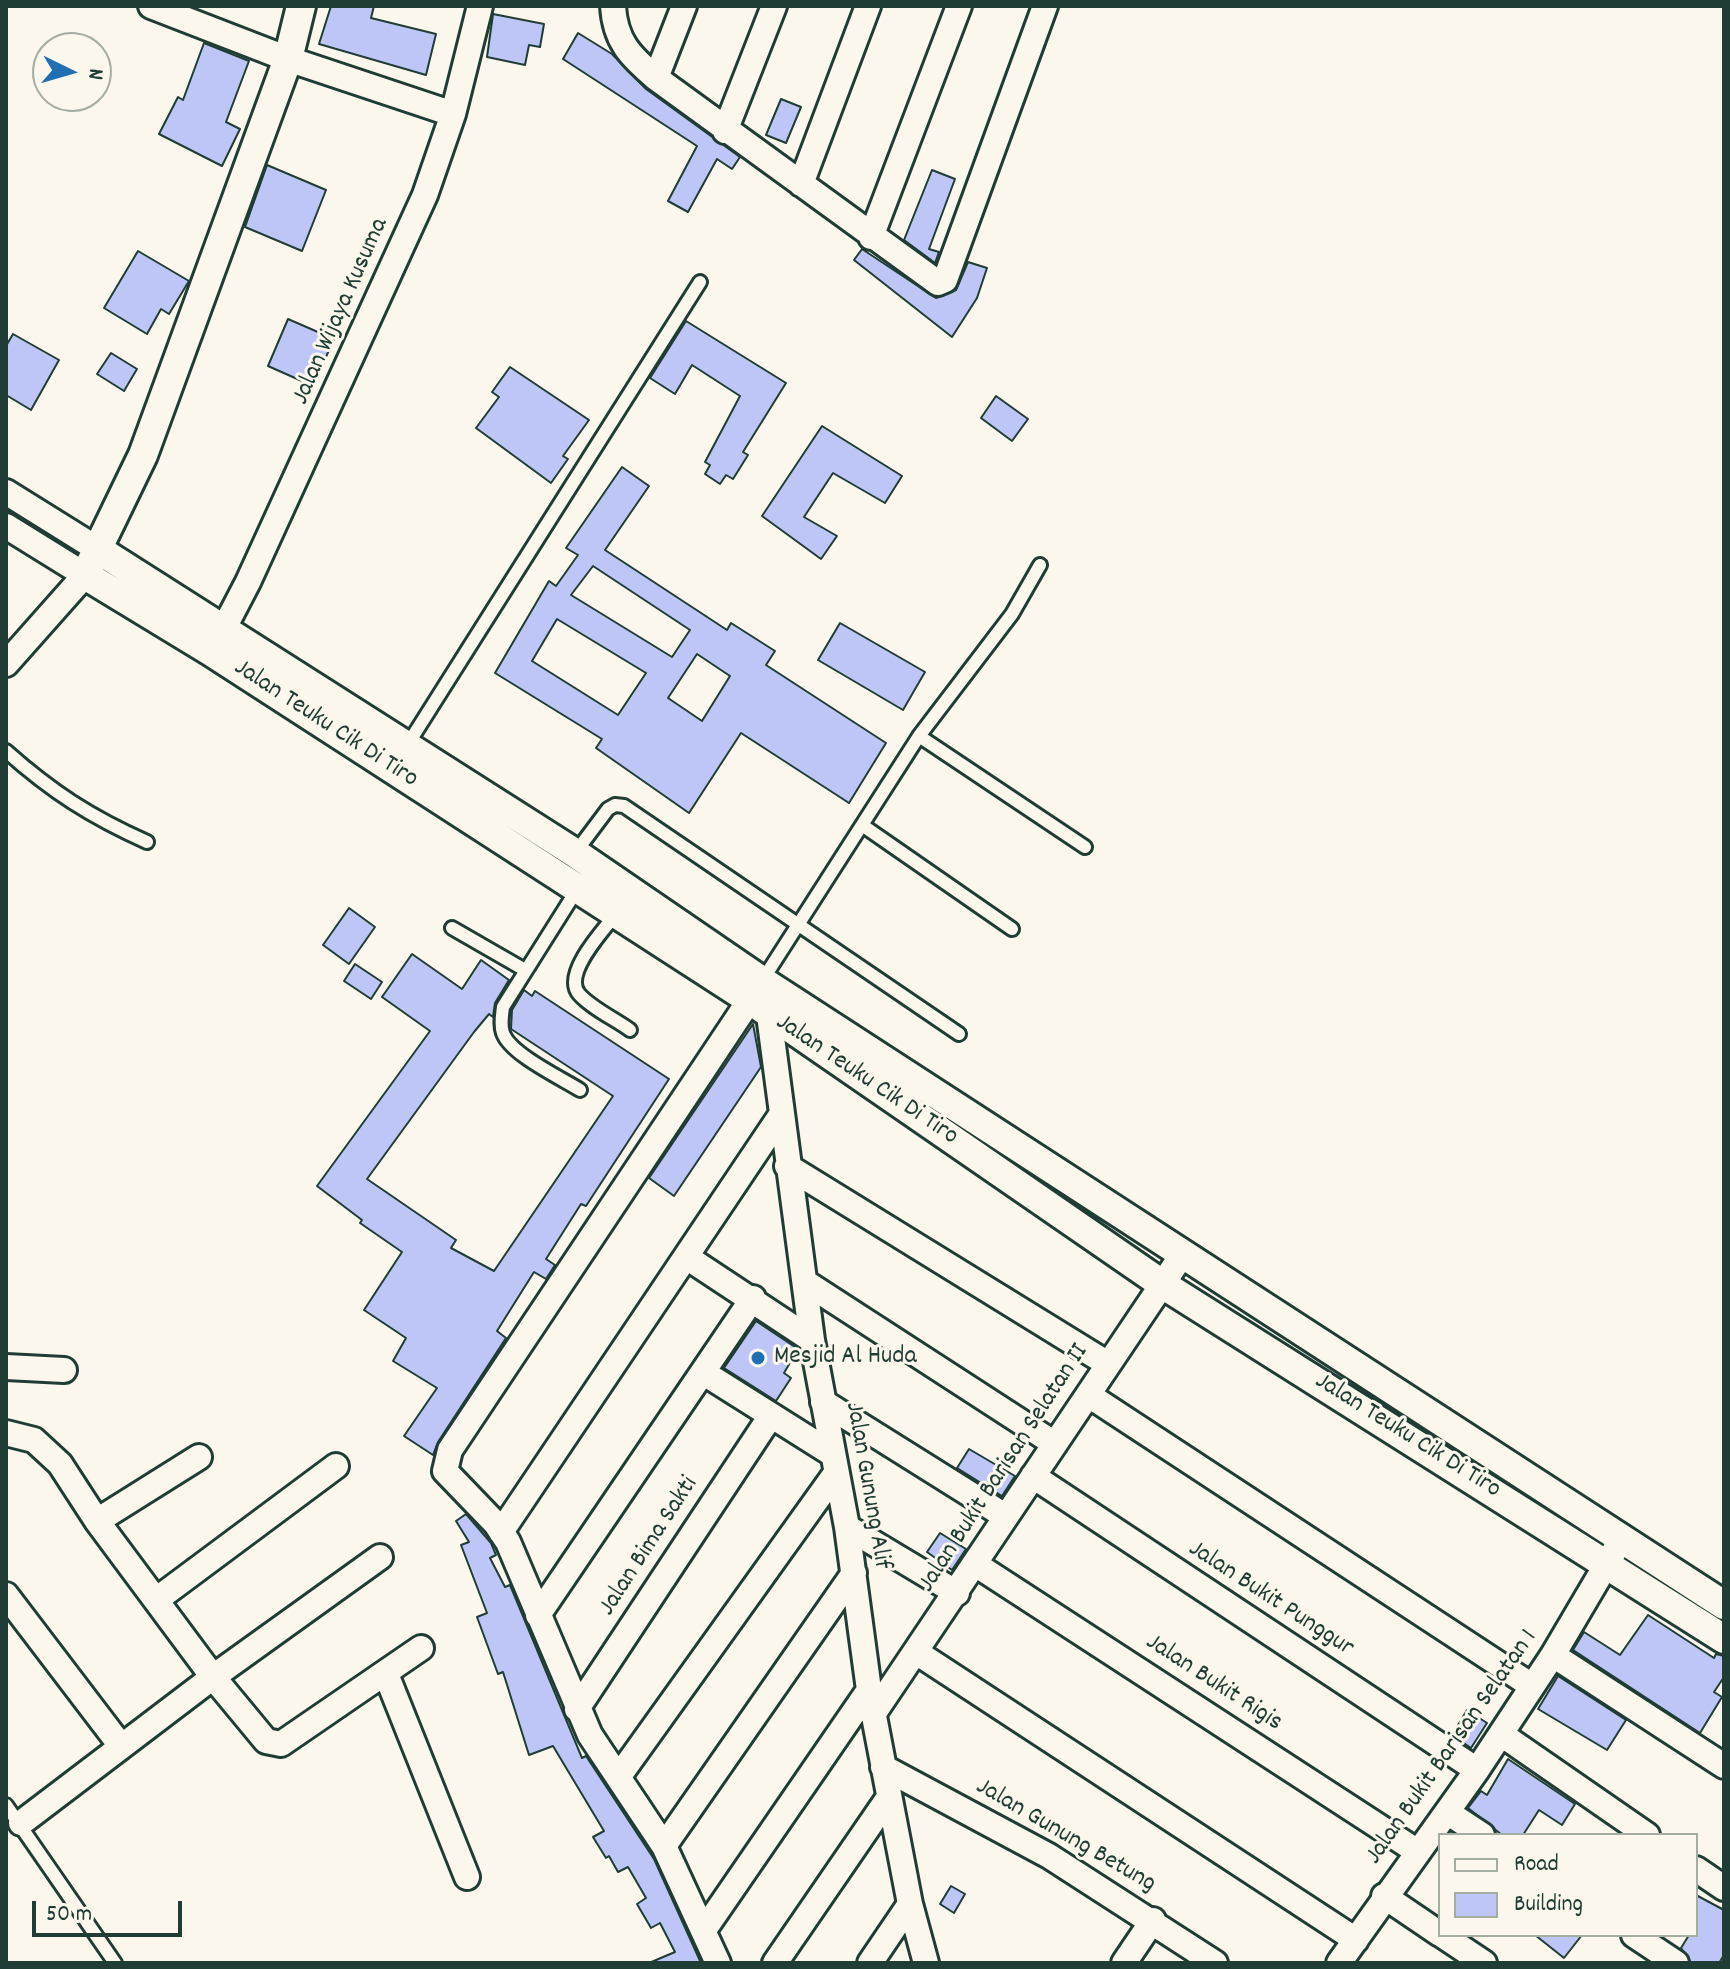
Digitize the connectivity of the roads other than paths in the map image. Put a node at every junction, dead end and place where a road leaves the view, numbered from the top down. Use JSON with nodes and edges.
{"nodes":[{"id":1,"x":151,"y":6,"type":"edge"},
{"id":2,"x":301,"y":6,"type":"edge"},
{"id":3,"x":480,"y":6,"type":"edge"},
{"id":4,"x":613,"y":6,"type":"edge"},
{"id":5,"x":684,"y":6,"type":"edge"},
{"id":6,"x":774,"y":6,"type":"edge"},
{"id":7,"x":868,"y":6,"type":"edge"},
{"id":8,"x":959,"y":6,"type":"edge"},
{"id":9,"x":1045,"y":6,"type":"edge"},
{"id":10,"x":288,"y":59,"type":"junction"},
{"id":11,"x":656,"y":78,"type":"junction"},
{"id":12,"x":453,"y":114,"type":"junction"},
{"id":13,"x":725,"y":131,"type":"junction"},
{"id":14,"x":801,"y":184,"type":"junction"},
{"id":15,"x":871,"y":237,"type":"junction"},
{"id":16,"x":700,"y":282,"type":"dead end"},
{"id":17,"x":6,"y":492,"type":"edge"},
{"id":18,"x":6,"y":526,"type":"edge"},
{"id":19,"x":99,"y":550,"type":"junction"},
{"id":20,"x":1040,"y":565,"type":"dead end"},
{"id":21,"x":85,"y":575,"type":"junction"},
{"id":22,"x":223,"y":630,"type":"junction"},
{"id":23,"x":6,"y":664,"type":"edge"},
{"id":24,"x":303,"y":695,"type":"junction"},
{"id":25,"x":919,"y":736,"type":"junction"},
{"id":26,"x":408,"y":744,"type":"junction"},
{"id":27,"x":6,"y":751,"type":"edge"},
{"id":28,"x":862,"y":825,"type":"junction"},
{"id":29,"x":147,"y":842,"type":"dead end"},
{"id":30,"x":1085,"y":847,"type":"dead end"},
{"id":31,"x":575,"y":853,"type":"junction"},
{"id":32,"x":578,"y":888,"type":"junction"},
{"id":33,"x":617,"y":913,"type":"junction"},
{"id":34,"x":797,"y":925,"type":"junction"},
{"id":35,"x":452,"y":928,"type":"dead end"},
{"id":36,"x":1012,"y":929,"type":"dead end"},
{"id":37,"x":525,"y":970,"type":"junction"},
{"id":38,"x":760,"y":999,"type":"junction"},
{"id":39,"x":630,"y":1030,"type":"dead end"},
{"id":40,"x":959,"y":1034,"type":"dead end"},
{"id":41,"x":580,"y":1090,"type":"dead end"},
{"id":42,"x":781,"y":1115,"type":"junction"},
{"id":43,"x":787,"y":1166,"type":"junction"},
{"id":44,"x":1182,"y":1255,"type":"junction"},
{"id":45,"x":688,"y":1258,"type":"junction"},
{"id":46,"x":805,"y":1282,"type":"junction"},
{"id":47,"x":1162,"y":1284,"type":"junction"},
{"id":48,"x":753,"y":1298,"type":"junction"},
{"id":49,"x":812,"y":1340,"type":"junction"},
{"id":50,"x":1108,"y":1364,"type":"junction"},
{"id":51,"x":6,"y":1367,"type":"edge"},
{"id":52,"x":64,"y":1370,"type":"dead end"},
{"id":53,"x":704,"y":1373,"type":"junction"},
{"id":54,"x":1090,"y":1396,"type":"junction"},
{"id":55,"x":823,"y":1402,"type":"junction"},
{"id":56,"x":770,"y":1417,"type":"junction"},
{"id":57,"x":6,"y":1433,"type":"edge"},
{"id":58,"x":1055,"y":1444,"type":"junction"},
{"id":59,"x":199,"y":1457,"type":"dead end"},
{"id":60,"x":834,"y":1463,"type":"junction"},
{"id":61,"x":336,"y":1466,"type":"dead end"},
{"id":62,"x":1033,"y":1476,"type":"junction"},
{"id":63,"x":1005,"y":1516,"type":"junction"},
{"id":64,"x":97,"y":1521,"type":"junction"},
{"id":65,"x":847,"y":1527,"type":"junction"},
{"id":66,"x":501,"y":1532,"type":"junction"},
{"id":67,"x":1615,"y":1551,"type":"junction"},
{"id":68,"x":380,"y":1557,"type":"dead end"},
{"id":69,"x":975,"y":1564,"type":"junction"},
{"id":70,"x":854,"y":1573,"type":"junction"},
{"id":71,"x":957,"y":1593,"type":"junction"},
{"id":72,"x":6,"y":1595,"type":"edge"},
{"id":73,"x":156,"y":1600,"type":"junction"},
{"id":74,"x":1724,"y":1605,"type":"edge"},
{"id":75,"x":538,"y":1615,"type":"junction"},
{"id":76,"x":1724,"y":1639,"type":"edge"},
{"id":77,"x":421,"y":1648,"type":"dead end"},
{"id":78,"x":916,"y":1652,"type":"junction"},
{"id":79,"x":1553,"y":1655,"type":"junction"},
{"id":80,"x":386,"y":1674,"type":"junction"},
{"id":81,"x":213,"y":1677,"type":"junction"},
{"id":82,"x":1532,"y":1686,"type":"junction"},
{"id":83,"x":872,"y":1702,"type":"junction"},
{"id":84,"x":577,"y":1709,"type":"junction"},
{"id":85,"x":1501,"y":1734,"type":"junction"},
{"id":86,"x":121,"y":1746,"type":"junction"},
{"id":87,"x":1724,"y":1766,"type":"edge"},
{"id":88,"x":883,"y":1767,"type":"junction"},
{"id":89,"x":1477,"y":1770,"type":"junction"},
{"id":90,"x":619,"y":1776,"type":"junction"},
{"id":91,"x":889,"y":1797,"type":"junction"},
{"id":92,"x":1447,"y":1812,"type":"junction"},
{"id":93,"x":14,"y":1814,"type":"edge"},
{"id":94,"x":1479,"y":1833,"type":"edge"},
{"id":95,"x":1644,"y":1833,"type":"edge"},
{"id":96,"x":664,"y":1846,"type":"junction"},
{"id":97,"x":1418,"y":1852,"type":"junction"},
{"id":98,"x":1698,"y":1870,"type":"edge"},
{"id":99,"x":467,"y":1877,"type":"dead end"},
{"id":100,"x":1724,"y":1888,"type":"edge"},
{"id":101,"x":1384,"y":1896,"type":"junction"},
{"id":102,"x":910,"y":1904,"type":"junction"},
{"id":103,"x":1153,"y":1920,"type":"junction"},
{"id":104,"x":704,"y":1930,"type":"junction"},
{"id":105,"x":1438,"y":1932,"type":"edge"},
{"id":106,"x":1445,"y":1937,"type":"edge"},
{"id":107,"x":1637,"y":1937,"type":"edge"},
{"id":108,"x":1356,"y":1940,"type":"junction"},
{"id":109,"x":115,"y":1963,"type":"edge"},
{"id":110,"x":718,"y":1963,"type":"edge"},
{"id":111,"x":775,"y":1963,"type":"edge"},
{"id":112,"x":870,"y":1963,"type":"edge"},
{"id":113,"x":926,"y":1963,"type":"edge"},
{"id":114,"x":1124,"y":1963,"type":"edge"},
{"id":115,"x":1215,"y":1963,"type":"edge"},
{"id":116,"x":1339,"y":1963,"type":"edge"},
{"id":117,"x":1484,"y":1963,"type":"edge"},
{"id":118,"x":1676,"y":1963,"type":"edge"}],
"edges":[{"from":1,"to":10,"type":"street"},
{"from":2,"to":10,"type":"street"},
{"from":3,"to":12,"type":"street","name":"Jalan Wijaya Kusuma"},
{"from":4,"to":11,"type":"street"},
{"from":5,"to":11,"type":"street"},
{"from":6,"to":13,"type":"street"},
{"from":7,"to":14,"type":"street"},
{"from":8,"to":15,"type":"street"},
{"from":9,"to":15,"type":"street"},
{"from":10,"to":12,"type":"street"},
{"from":10,"to":19,"type":"street"},
{"from":11,"to":13,"type":"street"},
{"from":12,"to":22,"type":"street","name":"Jalan Wijaya Kusuma"},
{"from":13,"to":14,"type":"street"},
{"from":14,"to":15,"type":"street"},
{"from":16,"to":26,"type":"lane"},
{"from":17,"to":19,"type":"street","name":"Jalan Teuku Cik Di Tiro"},
{"from":18,"to":21,"type":"street","name":"Jalan Teuku Cik Di Tiro"},
{"from":19,"to":21,"type":"street"},
{"from":19,"to":22,"type":"street","name":"Jalan Teuku Cik Di Tiro"},
{"from":20,"to":25,"type":"lane"},
{"from":21,"to":23,"type":"street"},
{"from":21,"to":24,"type":"street","name":"Jalan Teuku Cik Di Tiro"},
{"from":22,"to":24,"type":"street","name":"Jalan Teuku Cik Di Tiro"},
{"from":24,"to":26,"type":"street","name":"Jalan Teuku Cik Di Tiro"},
{"from":24,"to":32,"type":"street","name":"Jalan Teuku Cik Di Tiro"},
{"from":25,"to":28,"type":"lane"},
{"from":25,"to":30,"type":"lane"},
{"from":26,"to":31,"type":"street","name":"Jalan Teuku Cik Di Tiro"},
{"from":27,"to":29,"type":"lane"},
{"from":28,"to":34,"type":"lane"},
{"from":28,"to":36,"type":"lane"},
{"from":31,"to":34,"type":"lane"},
{"from":31,"to":38,"type":"street","name":"Jalan Teuku Cik Di Tiro"},
{"from":32,"to":33,"type":"street","name":"Jalan Teuku Cik Di Tiro"},
{"from":32,"to":37,"type":"lane"},
{"from":33,"to":38,"type":"street","name":"Jalan Teuku Cik Di Tiro"},
{"from":33,"to":39,"type":"lane"},
{"from":34,"to":38,"type":"lane"},
{"from":34,"to":40,"type":"lane"},
{"from":35,"to":37,"type":"lane"},
{"from":37,"to":41,"type":"lane"},
{"from":38,"to":42,"type":"street","name":"Jalan Gunung Alif"},
{"from":38,"to":44,"type":"street","name":"Jalan Teuku Cik Di Tiro"},
{"from":38,"to":47,"type":"street","name":"Jalan Teuku Cik Di Tiro"},
{"from":38,"to":66,"type":"street"},
{"from":42,"to":43,"type":"street","name":"Jalan Gunung Alif"},
{"from":42,"to":45,"type":"street"},
{"from":43,"to":46,"type":"street","name":"Jalan Gunung Alif"},
{"from":43,"to":50,"type":"street"},
{"from":44,"to":47,"type":"street","name":"Jalan Bukit Barisan Selatan II"},
{"from":44,"to":67,"type":"street","name":"Jalan Teuku Cik Di Tiro"},
{"from":45,"to":48,"type":"street"},
{"from":45,"to":66,"type":"street"},
{"from":46,"to":49,"type":"street","name":"Jalan Gunung Alif"},
{"from":46,"to":58,"type":"street"},
{"from":47,"to":50,"type":"street","name":"Jalan Bukit Barisan Selatan II"},
{"from":47,"to":67,"type":"street","name":"Jalan Teuku Cik Di Tiro"},
{"from":48,"to":49,"type":"street"},
{"from":48,"to":53,"type":"street"},
{"from":49,"to":55,"type":"street","name":"Jalan Gunung Alif"},
{"from":50,"to":54,"type":"street","name":"Jalan Bukit Barisan Selatan II"},
{"from":51,"to":52,"type":"street"},
{"from":53,"to":56,"type":"street"},
{"from":53,"to":75,"type":"street"},
{"from":54,"to":58,"type":"street","name":"Jalan Bukit Barisan Selatan II"},
{"from":54,"to":82,"type":"street"},
{"from":55,"to":60,"type":"street","name":"Jalan Gunung Alif"},
{"from":55,"to":63,"type":"street"},
{"from":56,"to":60,"type":"street"},
{"from":56,"to":84,"type":"street","name":"Jalan Bima Sakti"},
{"from":57,"to":64,"type":"street"},
{"from":58,"to":62,"type":"street","name":"Jalan Bukit Barisan Selatan II"},
{"from":59,"to":64,"type":"street"},
{"from":60,"to":65,"type":"street","name":"Jalan Gunung Alif"},
{"from":60,"to":90,"type":"street"},
{"from":61,"to":73,"type":"street"},
{"from":62,"to":63,"type":"street","name":"Jalan Bukit Barisan Selatan II"},
{"from":62,"to":89,"type":"street","name":"Jalan Bukit Punggur"},
{"from":63,"to":69,"type":"street","name":"Jalan Bukit Barisan Selatan II"},
{"from":64,"to":73,"type":"street"},
{"from":65,"to":70,"type":"street","name":"Jalan Gunung Alif"},
{"from":65,"to":71,"type":"street"},
{"from":66,"to":75,"type":"street"},
{"from":67,"to":74,"type":"street","name":"Jalan Teuku Cik Di Tiro"},
{"from":67,"to":76,"type":"street","name":"Jalan Teuku Cik Di Tiro"},
{"from":67,"to":79,"type":"street","name":"Jalan Bukit Barisan Selatan 1"},
{"from":68,"to":81,"type":"street"},
{"from":69,"to":71,"type":"street","name":"Jalan Bukit Barisan Selatan II"},
{"from":69,"to":97,"type":"street","name":"Jalan Bukit Rigis"},
{"from":70,"to":83,"type":"street","name":"Jalan Gunung Alif"},
{"from":70,"to":96,"type":"street"},
{"from":71,"to":78,"type":"street","name":"Jalan Bukit Barisan Selatan II"},
{"from":72,"to":86,"type":"street"},
{"from":73,"to":81,"type":"street"},
{"from":75,"to":84,"type":"street"},
{"from":77,"to":80,"type":"street"},
{"from":78,"to":83,"type":"street","name":"Jalan Bukit Barisan Selatan II"},
{"from":78,"to":108,"type":"street"},
{"from":79,"to":82,"type":"street","name":"Jalan Bukit Barisan Selatan 1"},
{"from":79,"to":87,"type":"street"},
{"from":80,"to":81,"type":"street"},
{"from":80,"to":99,"type":"street"},
{"from":81,"to":86,"type":"street"},
{"from":82,"to":85,"type":"street","name":"Jalan Bukit Barisan Selatan 1"},
{"from":83,"to":88,"type":"street","name":"Jalan Gunung Alif"},
{"from":83,"to":104,"type":"street","name":"Jalan Bukit Barisan Selatan II"},
{"from":84,"to":90,"type":"street"},
{"from":85,"to":89,"type":"street","name":"Jalan Bukit Barisan Selatan 1"},
{"from":85,"to":95,"type":"street"},
{"from":86,"to":93,"type":"street"},
{"from":88,"to":91,"type":"street","name":"Jalan Gunung Alif"},
{"from":88,"to":103,"type":"street","name":"Jalan Gunung Betung"},
{"from":89,"to":92,"type":"street","name":"Jalan Bukit Barisan Selatan 1"},
{"from":90,"to":96,"type":"street"},
{"from":91,"to":102,"type":"street","name":"Jalan Gunung Alif"},
{"from":91,"to":111,"type":"street"},
{"from":92,"to":94,"type":"street"},
{"from":92,"to":97,"type":"street","name":"Jalan Bukit Barisan Selatan 1"},
{"from":93,"to":109,"type":"lane"},
{"from":96,"to":104,"type":"street"},
{"from":97,"to":101,"type":"street","name":"Jalan Bukit Barisan Selatan 1"},
{"from":98,"to":100,"type":"street"},
{"from":101,"to":105,"type":"street"},
{"from":101,"to":108,"type":"street","name":"Jalan Bukit Barisan Selatan 1"},
{"from":102,"to":112,"type":"street"},
{"from":102,"to":113,"type":"street","name":"Jalan Gunung Alif"},
{"from":103,"to":114,"type":"street"},
{"from":103,"to":115,"type":"street","name":"Jalan Gunung Betung"},
{"from":104,"to":110,"type":"street"},
{"from":106,"to":117,"type":"street"},
{"from":107,"to":118,"type":"street"},
{"from":108,"to":116,"type":"street","name":"Jalan Bukit Barisan Selatan 1"}]}
